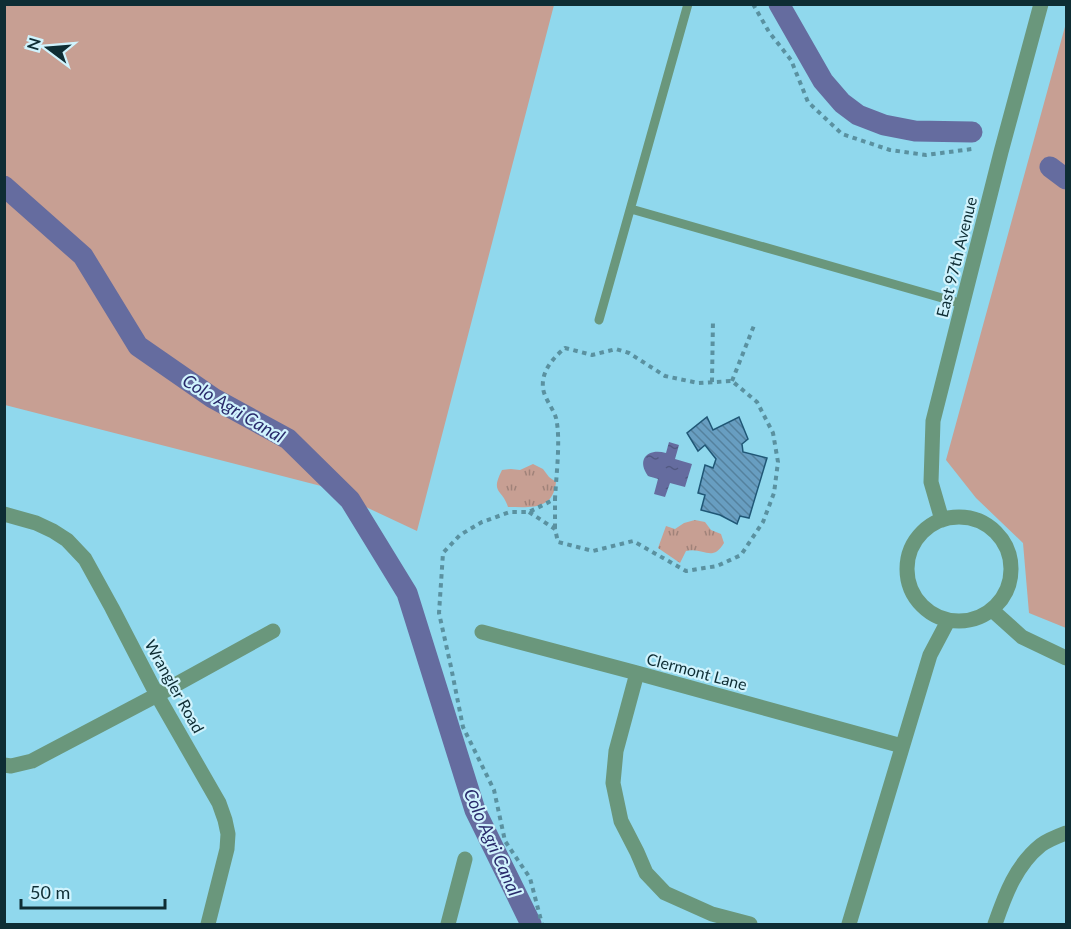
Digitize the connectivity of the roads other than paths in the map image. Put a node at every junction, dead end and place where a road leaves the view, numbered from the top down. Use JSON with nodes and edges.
{"nodes":[{"id":1,"x":688,"y":4,"type":"edge"},
{"id":2,"x":1041,"y":4,"type":"edge"},
{"id":3,"x":631,"y":209,"type":"junction"},
{"id":4,"x":963,"y":304,"type":"junction"},
{"id":5,"x":599,"y":320,"type":"dead end"},
{"id":6,"x":4,"y":514,"type":"edge"},
{"id":7,"x":942,"y":520,"type":"junction"},
{"id":8,"x":992,"y":610,"type":"junction"},
{"id":9,"x":948,"y":621,"type":"junction"},
{"id":10,"x":273,"y":631,"type":"dead end"},
{"id":11,"x":482,"y":632,"type":"dead end"},
{"id":12,"x":1066,"y":658,"type":"edge"},
{"id":13,"x":637,"y":673,"type":"junction"},
{"id":14,"x":157,"y":695,"type":"junction"},
{"id":15,"x":902,"y":746,"type":"junction"},
{"id":16,"x":4,"y":765,"type":"edge"},
{"id":17,"x":1066,"y":833,"type":"edge"},
{"id":18,"x":465,"y":859,"type":"dead end"},
{"id":19,"x":208,"y":924,"type":"edge"},
{"id":20,"x":448,"y":924,"type":"edge"},
{"id":21,"x":750,"y":924,"type":"edge"},
{"id":22,"x":849,"y":924,"type":"edge"},
{"id":23,"x":995,"y":924,"type":"edge"}],
"edges":[{"from":1,"to":3,"type":"lane"},
{"from":2,"to":4,"type":"street","name":"East 97th Avenue"},
{"from":3,"to":4,"type":"lane"},
{"from":3,"to":5,"type":"lane"},
{"from":4,"to":7,"type":"street","name":"East 97th Avenue"},
{"from":6,"to":14,"type":"street","name":"Wrangler Road"},
{"from":7,"to":8,"type":"street"},
{"from":7,"to":9,"type":"street"},
{"from":8,"to":9,"type":"street"},
{"from":8,"to":12,"type":"street"},
{"from":9,"to":15,"type":"street"},
{"from":10,"to":14,"type":"street"},
{"from":11,"to":13,"type":"street","name":"Clermont Lane"},
{"from":13,"to":15,"type":"street","name":"Clermont Lane"},
{"from":13,"to":21,"type":"street"},
{"from":14,"to":16,"type":"street"},
{"from":14,"to":19,"type":"street","name":"Wrangler Road"},
{"from":15,"to":22,"type":"street"},
{"from":17,"to":23,"type":"street"},
{"from":18,"to":20,"type":"street"}]}
